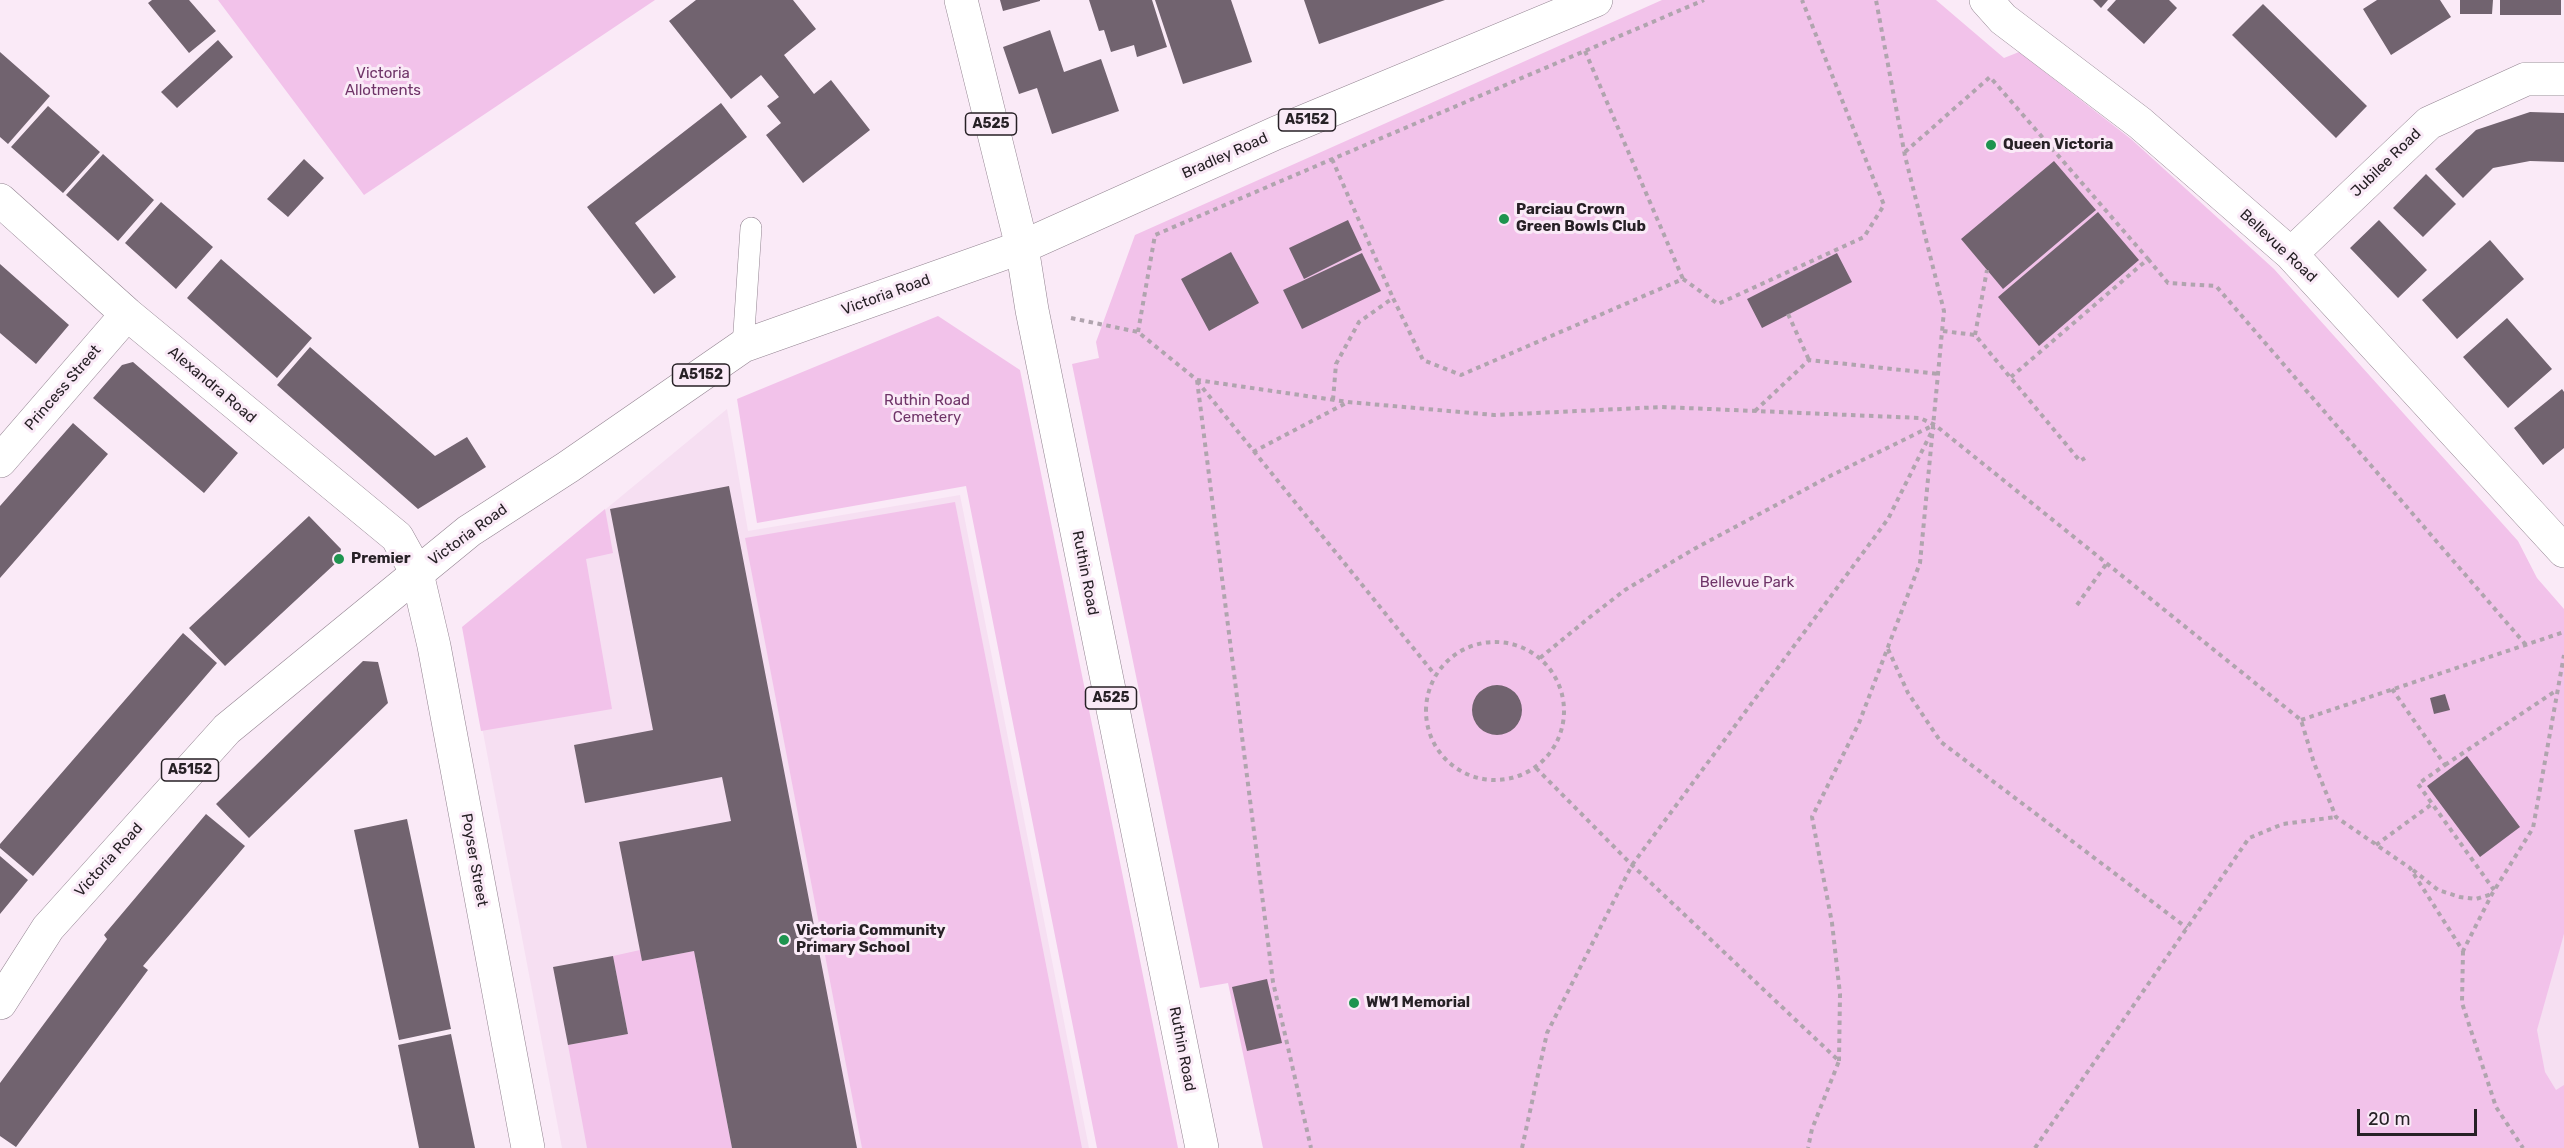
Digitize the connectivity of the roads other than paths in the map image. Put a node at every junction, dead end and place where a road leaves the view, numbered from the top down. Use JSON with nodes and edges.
{"nodes":[{"id":1,"x":961,"y":0,"type":"edge"},
{"id":2,"x":1596,"y":0,"type":"edge"},
{"id":3,"x":1986,"y":0,"type":"edge"},
{"id":4,"x":2564,"y":79,"type":"edge"},
{"id":5,"x":0,"y":200,"type":"edge"},
{"id":6,"x":752,"y":228,"type":"dead end"},
{"id":7,"x":1022,"y":247,"type":"junction"},
{"id":8,"x":2291,"y":254,"type":"junction"},
{"id":9,"x":127,"y":314,"type":"junction"},
{"id":10,"x":743,"y":346,"type":"junction"},
{"id":11,"x":0,"y":461,"type":"edge"},
{"id":12,"x":2564,"y":552,"type":"edge"},
{"id":13,"x":417,"y":573,"type":"junction"},
{"id":14,"x":0,"y":1003,"type":"edge"},
{"id":15,"x":528,"y":1148,"type":"edge"},
{"id":16,"x":1202,"y":1148,"type":"edge"}],
"edges":[{"from":1,"to":7,"type":"main road","name":"Ruthin Road","number":"A525"},
{"from":2,"to":7,"type":"main road","name":"Bradley Road","number":"A5152"},
{"from":3,"to":8,"type":"main road","name":"Bellevue Road"},
{"from":4,"to":8,"type":"main road","name":"Jubilee Road"},
{"from":5,"to":9,"type":"main road","name":"Alexandra Road"},
{"from":6,"to":10,"type":"lane"},
{"from":7,"to":10,"type":"main road","name":"Victoria Road","number":"A5152"},
{"from":7,"to":16,"type":"main road","name":"Ruthin Road","number":"A525"},
{"from":8,"to":12,"type":"main road","name":"Bellevue Road"},
{"from":9,"to":11,"type":"main road","name":"Princess Street"},
{"from":9,"to":13,"type":"main road","name":"Alexandra Road"},
{"from":10,"to":13,"type":"main road","name":"Victoria Road","number":"A5152"},
{"from":13,"to":14,"type":"main road","name":"Victoria Road","number":"A5152"},
{"from":13,"to":15,"type":"main road","name":"Poyser Street"}]}
